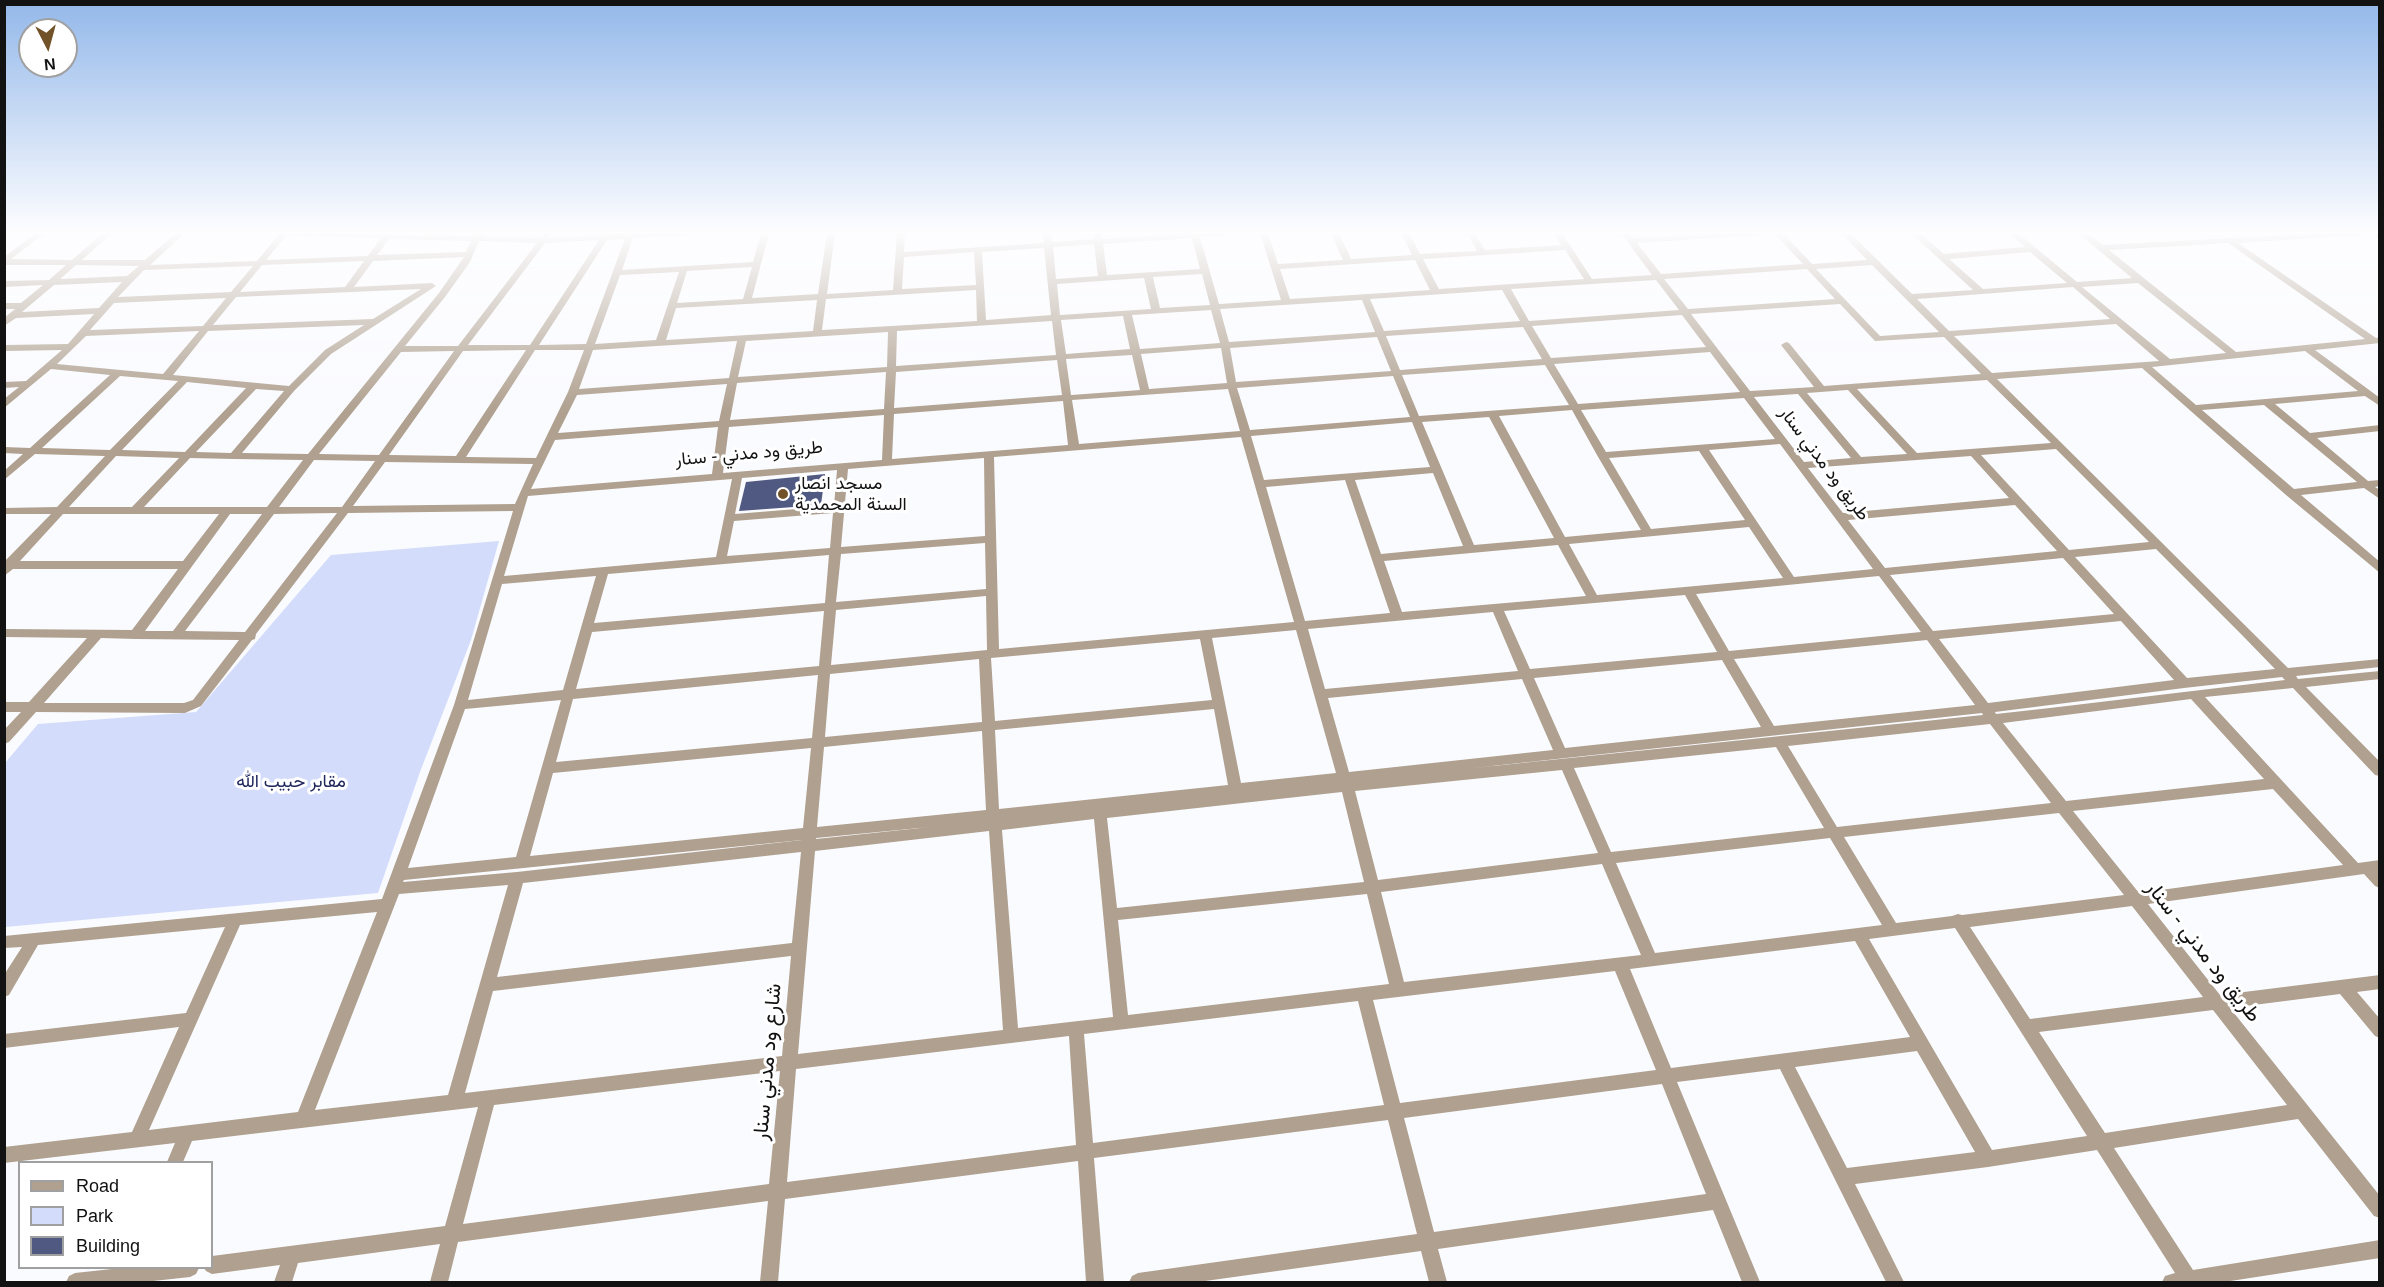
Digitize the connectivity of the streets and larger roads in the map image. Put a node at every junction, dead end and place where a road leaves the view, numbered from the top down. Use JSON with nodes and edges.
{"nodes":[{"id":1,"x":39,"y":293,"type":"edge"},
{"id":2,"x":118,"y":293,"type":"edge"},
{"id":3,"x":277,"y":293,"type":"edge"},
{"id":4,"x":421,"y":293,"type":"edge"},
{"id":5,"x":443,"y":293,"type":"edge"},
{"id":6,"x":504,"y":293,"type":"edge"},
{"id":7,"x":568,"y":293,"type":"edge"},
{"id":8,"x":610,"y":293,"type":"edge"},
{"id":9,"x":676,"y":293,"type":"edge"},
{"id":10,"x":749,"y":293,"type":"edge"},
{"id":11,"x":823,"y":293,"type":"edge"},
{"id":12,"x":881,"y":293,"type":"edge"},
{"id":13,"x":980,"y":293,"type":"edge"},
{"id":14,"x":1054,"y":293,"type":"edge"},
{"id":15,"x":1152,"y":293,"type":"edge"},
{"id":16,"x":1211,"y":293,"type":"edge"},
{"id":17,"x":1283,"y":293,"type":"edge"},
{"id":18,"x":1421,"y":293,"type":"edge"},
{"id":19,"x":1508,"y":293,"type":"edge"},
{"id":20,"x":1672,"y":293,"type":"edge"},
{"id":21,"x":1835,"y":293,"type":"edge"},
{"id":22,"x":1905,"y":293,"type":"edge"},
{"id":23,"x":1956,"y":293,"type":"edge"},
{"id":24,"x":2084,"y":293,"type":"edge"},
{"id":25,"x":2155,"y":293,"type":"edge"},
{"id":26,"x":2305,"y":293,"type":"edge"},
{"id":27,"x":232,"y":295,"type":"junction"},
{"id":28,"x":822,"y":297,"type":"junction"},
{"id":29,"x":1365,"y":297,"type":"junction"},
{"id":30,"x":1909,"y":297,"type":"junction"},
{"id":31,"x":112,"y":300,"type":"junction"},
{"id":32,"x":747,"y":301,"type":"junction"},
{"id":33,"x":1842,"y":301,"type":"junction"},
{"id":34,"x":1286,"y":302,"type":"junction"},
{"id":35,"x":4,"y":306,"type":"edge"},
{"id":36,"x":24,"y":306,"type":"junction"},
{"id":37,"x":672,"y":306,"type":"junction"},
{"id":38,"x":1215,"y":307,"type":"junction"},
{"id":39,"x":103,"y":311,"type":"junction"},
{"id":40,"x":1156,"y":311,"type":"junction"},
{"id":41,"x":1685,"y":311,"type":"junction"},
{"id":42,"x":1127,"y":314,"type":"junction"},
{"id":43,"x":14,"y":315,"type":"junction"},
{"id":44,"x":1056,"y":318,"type":"junction"},
{"id":45,"x":2117,"y":321,"type":"junction"},
{"id":46,"x":374,"y":322,"type":"junction"},
{"id":47,"x":4,"y":323,"type":"edge"},
{"id":48,"x":982,"y":323,"type":"junction"},
{"id":49,"x":1525,"y":323,"type":"junction"},
{"id":50,"x":206,"y":327,"type":"junction"},
{"id":51,"x":893,"y":329,"type":"junction"},
{"id":52,"x":84,"y":333,"type":"junction"},
{"id":53,"x":817,"y":333,"type":"junction"},
{"id":54,"x":1379,"y":333,"type":"junction"},
{"id":55,"x":1945,"y":333,"type":"junction"},
{"id":56,"x":742,"y":338,"type":"junction"},
{"id":57,"x":2372,"y":340,"type":"edge"},
{"id":58,"x":660,"y":343,"type":"junction"},
{"id":59,"x":1225,"y":344,"type":"junction"},
{"id":60,"x":1786,"y":345,"type":"dead end"},
{"id":61,"x":71,"y":347,"type":"junction"},
{"id":62,"x":591,"y":347,"type":"junction"},
{"id":63,"x":4,"y":348,"type":"edge"},
{"id":64,"x":461,"y":348,"type":"junction"},
{"id":65,"x":531,"y":348,"type":"junction"},
{"id":66,"x":2307,"y":348,"type":"junction"},
{"id":67,"x":399,"y":349,"type":"junction"},
{"id":68,"x":1714,"y":349,"type":"junction"},
{"id":69,"x":1135,"y":351,"type":"junction"},
{"id":70,"x":2379,"y":351,"type":"edge"},
{"id":71,"x":1061,"y":356,"type":"junction"},
{"id":72,"x":2235,"y":356,"type":"junction"},
{"id":73,"x":1548,"y":362,"type":"junction"},
{"id":74,"x":2168,"y":363,"type":"junction"},
{"id":75,"x":2144,"y":365,"type":"junction"},
{"id":76,"x":50,"y":366,"type":"junction"},
{"id":77,"x":891,"y":369,"type":"junction"},
{"id":78,"x":118,"y":372,"type":"junction"},
{"id":79,"x":1397,"y":373,"type":"junction"},
{"id":80,"x":166,"y":377,"type":"junction"},
{"id":81,"x":1991,"y":378,"type":"junction"},
{"id":82,"x":185,"y":379,"type":"junction"},
{"id":83,"x":734,"y":380,"type":"junction"},
{"id":84,"x":28,"y":384,"type":"junction"},
{"id":85,"x":4,"y":385,"type":"edge"},
{"id":86,"x":254,"y":386,"type":"junction"},
{"id":87,"x":1232,"y":386,"type":"junction"},
{"id":88,"x":1851,"y":388,"type":"junction"},
{"id":89,"x":291,"y":389,"type":"junction"},
{"id":90,"x":1822,"y":390,"type":"junction"},
{"id":91,"x":573,"y":392,"type":"junction"},
{"id":92,"x":1144,"y":392,"type":"junction"},
{"id":93,"x":1801,"y":392,"type":"junction"},
{"id":94,"x":2367,"y":393,"type":"junction"},
{"id":95,"x":1749,"y":396,"type":"junction"},
{"id":96,"x":1068,"y":398,"type":"junction"},
{"id":97,"x":2267,"y":402,"type":"junction"},
{"id":98,"x":2379,"y":403,"type":"edge"},
{"id":99,"x":4,"y":405,"type":"edge"},
{"id":100,"x":1575,"y":408,"type":"junction"},
{"id":101,"x":2193,"y":408,"type":"junction"},
{"id":102,"x":888,"y":412,"type":"junction"},
{"id":103,"x":1493,"y":414,"type":"junction"},
{"id":104,"x":1417,"y":419,"type":"junction"},
{"id":105,"x":724,"y":423,"type":"junction"},
{"id":106,"x":2379,"y":428,"type":"edge"},
{"id":107,"x":1246,"y":433,"type":"junction"},
{"id":108,"x":551,"y":436,"type":"junction"},
{"id":109,"x":2309,"y":436,"type":"junction"},
{"id":110,"x":1783,"y":441,"type":"junction"},
{"id":111,"x":2058,"y":446,"type":"junction"},
{"id":112,"x":1702,"y":447,"type":"junction"},
{"id":113,"x":1074,"y":448,"type":"junction"},
{"id":114,"x":4,"y":450,"type":"edge"},
{"id":115,"x":34,"y":450,"type":"junction"},
{"id":116,"x":1973,"y":452,"type":"junction"},
{"id":117,"x":113,"y":453,"type":"junction"},
{"id":118,"x":989,"y":454,"type":"junction"},
{"id":119,"x":186,"y":455,"type":"junction"},
{"id":120,"x":1602,"y":455,"type":"junction"},
{"id":121,"x":234,"y":456,"type":"junction"},
{"id":122,"x":1914,"y":456,"type":"junction"},
{"id":123,"x":310,"y":458,"type":"junction"},
{"id":124,"x":381,"y":459,"type":"junction"},
{"id":125,"x":459,"y":460,"type":"junction"},
{"id":126,"x":1858,"y":460,"type":"junction"},
{"id":127,"x":539,"y":461,"type":"junction"},
{"id":128,"x":887,"y":462,"type":"junction"},
{"id":129,"x":1802,"y":465,"type":"junction"},
{"id":130,"x":843,"y":466,"type":"junction"},
{"id":131,"x":1436,"y":470,"type":"junction"},
{"id":132,"x":738,"y":474,"type":"junction"},
{"id":133,"x":717,"y":476,"type":"junction"},
{"id":134,"x":4,"y":477,"type":"edge"},
{"id":135,"x":1349,"y":477,"type":"junction"},
{"id":136,"x":2379,"y":483,"type":"edge"},
{"id":137,"x":1259,"y":484,"type":"junction"},
{"id":138,"x":2365,"y":485,"type":"junction"},
{"id":139,"x":524,"y":493,"type":"junction"},
{"id":140,"x":2290,"y":493,"type":"junction"},
{"id":141,"x":2379,"y":496,"type":"edge"},
{"id":142,"x":2017,"y":501,"type":"junction"},
{"id":143,"x":519,"y":507,"type":"junction"},
{"id":144,"x":839,"y":508,"type":"junction"},
{"id":145,"x":136,"y":509,"type":"junction"},
{"id":146,"x":228,"y":509,"type":"junction"},
{"id":147,"x":272,"y":509,"type":"junction"},
{"id":148,"x":60,"y":510,"type":"junction"},
{"id":149,"x":345,"y":510,"type":"junction"},
{"id":150,"x":4,"y":511,"type":"edge"},
{"id":151,"x":1841,"y":517,"type":"junction"},
{"id":152,"x":730,"y":518,"type":"junction"},
{"id":153,"x":1752,"y":524,"type":"junction"},
{"id":154,"x":1648,"y":533,"type":"junction"},
{"id":155,"x":992,"y":539,"type":"junction"},
{"id":156,"x":1562,"y":542,"type":"junction"},
{"id":157,"x":2158,"y":545,"type":"junction"},
{"id":158,"x":1470,"y":550,"type":"junction"},
{"id":159,"x":836,"y":551,"type":"junction"},
{"id":160,"x":2066,"y":554,"type":"junction"},
{"id":161,"x":1378,"y":558,"type":"junction"},
{"id":162,"x":721,"y":560,"type":"junction"},
{"id":163,"x":186,"y":565,"type":"junction"},
{"id":164,"x":6,"y":568,"type":"edge"},
{"id":165,"x":2379,"y":569,"type":"edge"},
{"id":166,"x":603,"y":571,"type":"junction"},
{"id":167,"x":1882,"y":571,"type":"junction"},
{"id":168,"x":1790,"y":580,"type":"junction"},
{"id":169,"x":497,"y":581,"type":"junction"},
{"id":170,"x":1688,"y":591,"type":"junction"},
{"id":171,"x":992,"y":592,"type":"junction"},
{"id":172,"x":1593,"y":599,"type":"junction"},
{"id":173,"x":831,"y":606,"type":"junction"},
{"id":174,"x":1497,"y":608,"type":"junction"},
{"id":175,"x":1397,"y":616,"type":"junction"},
{"id":176,"x":2124,"y":617,"type":"junction"},
{"id":177,"x":1301,"y":624,"type":"junction"},
{"id":178,"x":588,"y":628,"type":"junction"},
{"id":179,"x":4,"y":633,"type":"edge"},
{"id":180,"x":1205,"y":633,"type":"junction"},
{"id":181,"x":97,"y":635,"type":"junction"},
{"id":182,"x":135,"y":635,"type":"junction"},
{"id":183,"x":176,"y":635,"type":"junction"},
{"id":184,"x":1931,"y":635,"type":"junction"},
{"id":185,"x":251,"y":636,"type":"junction"},
{"id":186,"x":989,"y":655,"type":"junction"},
{"id":187,"x":1726,"y":655,"type":"junction"},
{"id":188,"x":2379,"y":663,"type":"edge"},
{"id":189,"x":825,"y":670,"type":"junction"},
{"id":190,"x":1526,"y":672,"type":"junction"},
{"id":191,"x":2379,"y":675,"type":"edge"},
{"id":192,"x":2289,"y":678,"type":"junction"},
{"id":193,"x":2184,"y":682,"type":"junction"},
{"id":194,"x":569,"y":693,"type":"junction"},
{"id":195,"x":1320,"y":694,"type":"junction"},
{"id":196,"x":2194,"y":694,"type":"junction"},
{"id":197,"x":1219,"y":704,"type":"junction"},
{"id":198,"x":460,"y":705,"type":"junction"},
{"id":199,"x":4,"y":707,"type":"edge"},
{"id":200,"x":33,"y":707,"type":"junction"},
{"id":201,"x":1989,"y":713,"type":"junction"},
{"id":202,"x":987,"y":725,"type":"junction"},
{"id":203,"x":1774,"y":736,"type":"junction"},
{"id":204,"x":4,"y":739,"type":"edge"},
{"id":205,"x":819,"y":742,"type":"junction"},
{"id":206,"x":1563,"y":758,"type":"junction"},
{"id":207,"x":548,"y":768,"type":"junction"},
{"id":208,"x":2379,"y":771,"type":"edge"},
{"id":209,"x":1346,"y":782,"type":"junction"},
{"id":210,"x":2276,"y":783,"type":"junction"},
{"id":211,"x":1235,"y":787,"type":"junction"},
{"id":212,"x":2061,"y":805,"type":"junction"},
{"id":213,"x":1100,"y":814,"type":"junction"},
{"id":214,"x":994,"y":820,"type":"junction"},
{"id":215,"x":1834,"y":834,"type":"junction"},
{"id":216,"x":810,"y":839,"type":"junction"},
{"id":217,"x":1606,"y":858,"type":"junction"},
{"id":218,"x":2367,"y":867,"type":"edge"},
{"id":219,"x":519,"y":870,"type":"junction"},
{"id":220,"x":396,"y":882,"type":"junction"},
{"id":221,"x":2379,"y":882,"type":"edge"},
{"id":222,"x":1372,"y":887,"type":"junction"},
{"id":223,"x":2135,"y":900,"type":"junction"},
{"id":224,"x":387,"y":906,"type":"junction"},
{"id":225,"x":1110,"y":915,"type":"junction"},
{"id":226,"x":235,"y":920,"type":"junction"},
{"id":227,"x":1958,"y":920,"type":"junction"},
{"id":228,"x":1892,"y":929,"type":"junction"},
{"id":229,"x":1858,"y":933,"type":"junction"},
{"id":230,"x":34,"y":939,"type":"junction"},
{"id":231,"x":4,"y":942,"type":"edge"},
{"id":232,"x":799,"y":949,"type":"junction"},
{"id":233,"x":1651,"y":960,"type":"junction"},
{"id":234,"x":1620,"y":963,"type":"junction"},
{"id":235,"x":2379,"y":982,"type":"edge"},
{"id":236,"x":487,"y":985,"type":"junction"},
{"id":237,"x":2343,"y":986,"type":"junction"},
{"id":238,"x":4,"y":990,"type":"edge"},
{"id":239,"x":1398,"y":990,"type":"junction"},
{"id":240,"x":1364,"y":994,"type":"junction"},
{"id":241,"x":2216,"y":1003,"type":"junction"},
{"id":242,"x":191,"y":1019,"type":"junction"},
{"id":243,"x":1121,"y":1023,"type":"junction"},
{"id":244,"x":2027,"y":1026,"type":"junction"},
{"id":245,"x":1076,"y":1029,"type":"junction"},
{"id":246,"x":2379,"y":1031,"type":"edge"},
{"id":247,"x":1011,"y":1036,"type":"junction"},
{"id":248,"x":4,"y":1041,"type":"edge"},
{"id":249,"x":1922,"y":1043,"type":"junction"},
{"id":250,"x":1784,"y":1061,"type":"junction"},
{"id":251,"x":789,"y":1062,"type":"junction"},
{"id":252,"x":1666,"y":1075,"type":"junction"},
{"id":253,"x":488,"y":1098,"type":"junction"},
{"id":254,"x":454,"y":1102,"type":"junction"},
{"id":255,"x":1395,"y":1111,"type":"junction"},
{"id":256,"x":2301,"y":1111,"type":"junction"},
{"id":257,"x":303,"y":1120,"type":"junction"},
{"id":258,"x":187,"y":1133,"type":"junction"},
{"id":259,"x":137,"y":1139,"type":"junction"},
{"id":260,"x":2102,"y":1142,"type":"junction"},
{"id":261,"x":1086,"y":1151,"type":"junction"},
{"id":262,"x":4,"y":1155,"type":"edge"},
{"id":263,"x":1988,"y":1159,"type":"junction"},
{"id":264,"x":175,"y":1161,"type":"edge"},
{"id":265,"x":1843,"y":1177,"type":"junction"},
{"id":266,"x":777,"y":1191,"type":"junction"},
{"id":267,"x":1718,"y":1201,"type":"junction"},
{"id":268,"x":2379,"y":1210,"type":"edge"},
{"id":269,"x":452,"y":1234,"type":"junction"},
{"id":270,"x":1427,"y":1240,"type":"junction"},
{"id":271,"x":2379,"y":1249,"type":"edge"},
{"id":272,"x":292,"y":1255,"type":"junction"},
{"id":273,"x":213,"y":1265,"type":"edge"},
{"id":274,"x":174,"y":1269,"type":"edge"},
{"id":275,"x":128,"y":1272,"type":"edge"},
{"id":276,"x":2190,"y":1281,"type":"edge"},
{"id":277,"x":75,"y":1282,"type":"edge"},
{"id":278,"x":283,"y":1282,"type":"edge"},
{"id":279,"x":439,"y":1282,"type":"edge"},
{"id":280,"x":769,"y":1282,"type":"edge"},
{"id":281,"x":1095,"y":1282,"type":"edge"},
{"id":282,"x":1137,"y":1282,"type":"edge"},
{"id":283,"x":1438,"y":1282,"type":"edge"},
{"id":284,"x":1751,"y":1282,"type":"edge"},
{"id":285,"x":1894,"y":1282,"type":"edge"},
{"id":286,"x":2170,"y":1282,"type":"edge"}],
"edges":[{"from":1,"to":36,"type":"street"},
{"from":2,"to":31,"type":"street"},
{"from":3,"to":27,"type":"street"},
{"from":4,"to":46,"type":"street"},
{"from":5,"to":67,"type":"street"},
{"from":6,"to":64,"type":"street"},
{"from":7,"to":65,"type":"street"},
{"from":8,"to":62,"type":"street"},
{"from":9,"to":37,"type":"street"},
{"from":10,"to":32,"type":"street"},
{"from":11,"to":28,"type":"street"},
{"from":12,"to":28,"type":"street"},
{"from":13,"to":48,"type":"street"},
{"from":14,"to":44,"type":"street"},
{"from":15,"to":40,"type":"street"},
{"from":16,"to":38,"type":"street"},
{"from":17,"to":34,"type":"street"},
{"from":18,"to":29,"type":"street"},
{"from":19,"to":49,"type":"street"},
{"from":20,"to":41,"type":"street","name":"طريق ود مدني سنار"},
{"from":21,"to":33,"type":"street"},
{"from":22,"to":30,"type":"street"},
{"from":23,"to":30,"type":"street"},
{"from":24,"to":45,"type":"street"},
{"from":25,"to":72,"type":"street"},
{"from":26,"to":57,"type":"street"},
{"from":27,"to":31,"type":"street"},
{"from":27,"to":50,"type":"street"},
{"from":28,"to":32,"type":"street"},
{"from":28,"to":53,"type":"street"},
{"from":29,"to":34,"type":"street"},
{"from":29,"to":54,"type":"street"},
{"from":30,"to":55,"type":"street"},
{"from":31,"to":39,"type":"street"},
{"from":32,"to":37,"type":"street"},
{"from":33,"to":41,"type":"street"},
{"from":33,"to":55,"type":"street"},
{"from":34,"to":38,"type":"street"},
{"from":35,"to":36,"type":"street"},
{"from":36,"to":43,"type":"street"},
{"from":37,"to":58,"type":"street"},
{"from":38,"to":40,"type":"street"},
{"from":38,"to":59,"type":"street"},
{"from":39,"to":43,"type":"street"},
{"from":39,"to":52,"type":"street"},
{"from":40,"to":42,"type":"street"},
{"from":41,"to":49,"type":"street"},
{"from":41,"to":68,"type":"street","name":"طريق ود مدني سنار"},
{"from":42,"to":44,"type":"street"},
{"from":42,"to":69,"type":"street"},
{"from":43,"to":47,"type":"street"},
{"from":44,"to":48,"type":"street"},
{"from":44,"to":71,"type":"street"},
{"from":45,"to":55,"type":"street"},
{"from":45,"to":74,"type":"street"},
{"from":46,"to":50,"type":"street"},
{"from":46,"to":89,"type":"street"},
{"from":48,"to":51,"type":"street"},
{"from":49,"to":54,"type":"street"},
{"from":49,"to":73,"type":"street"},
{"from":50,"to":52,"type":"street"},
{"from":50,"to":80,"type":"street"},
{"from":51,"to":53,"type":"street"},
{"from":51,"to":77,"type":"street"},
{"from":52,"to":61,"type":"street"},
{"from":53,"to":56,"type":"street"},
{"from":54,"to":59,"type":"street"},
{"from":54,"to":79,"type":"street"},
{"from":55,"to":81,"type":"street"},
{"from":56,"to":58,"type":"street"},
{"from":56,"to":83,"type":"street"},
{"from":57,"to":66,"type":"street"},
{"from":57,"to":70,"type":"street"},
{"from":58,"to":62,"type":"street"},
{"from":59,"to":69,"type":"street"},
{"from":59,"to":87,"type":"street"},
{"from":60,"to":90,"type":"street"},
{"from":61,"to":63,"type":"street"},
{"from":61,"to":76,"type":"street"},
{"from":62,"to":65,"type":"street"},
{"from":62,"to":91,"type":"street"},
{"from":64,"to":65,"type":"street"},
{"from":64,"to":67,"type":"street"},
{"from":64,"to":124,"type":"street"},
{"from":65,"to":125,"type":"street"},
{"from":66,"to":72,"type":"street"},
{"from":66,"to":94,"type":"street"},
{"from":67,"to":123,"type":"street"},
{"from":68,"to":73,"type":"street"},
{"from":68,"to":95,"type":"street","name":"طريق ود مدني سنار"},
{"from":69,"to":71,"type":"street"},
{"from":69,"to":92,"type":"street"},
{"from":71,"to":77,"type":"street"},
{"from":71,"to":96,"type":"street"},
{"from":72,"to":74,"type":"street"},
{"from":73,"to":79,"type":"street"},
{"from":73,"to":100,"type":"street"},
{"from":74,"to":75,"type":"street"},
{"from":75,"to":81,"type":"street"},
{"from":75,"to":101,"type":"street"},
{"from":76,"to":78,"type":"street"},
{"from":76,"to":84,"type":"street"},
{"from":77,"to":83,"type":"street"},
{"from":77,"to":102,"type":"street"},
{"from":78,"to":80,"type":"street"},
{"from":78,"to":115,"type":"street"},
{"from":79,"to":87,"type":"street"},
{"from":79,"to":104,"type":"street"},
{"from":80,"to":82,"type":"street"},
{"from":81,"to":88,"type":"street"},
{"from":81,"to":111,"type":"street"},
{"from":82,"to":86,"type":"street"},
{"from":82,"to":117,"type":"street"},
{"from":83,"to":91,"type":"street"},
{"from":83,"to":105,"type":"street"},
{"from":84,"to":85,"type":"street"},
{"from":84,"to":99,"type":"street"},
{"from":86,"to":89,"type":"street"},
{"from":86,"to":119,"type":"street"},
{"from":87,"to":92,"type":"street"},
{"from":87,"to":107,"type":"street"},
{"from":88,"to":90,"type":"street"},
{"from":88,"to":122,"type":"street"},
{"from":89,"to":121,"type":"street"},
{"from":90,"to":93,"type":"street"},
{"from":91,"to":108,"type":"street"},
{"from":92,"to":96,"type":"street"},
{"from":93,"to":95,"type":"street"},
{"from":93,"to":126,"type":"street"},
{"from":94,"to":97,"type":"street"},
{"from":94,"to":98,"type":"street"},
{"from":95,"to":100,"type":"street"},
{"from":95,"to":110,"type":"street","name":"طريق ود مدني سنار"},
{"from":96,"to":102,"type":"street"},
{"from":96,"to":113,"type":"street"},
{"from":97,"to":101,"type":"street"},
{"from":97,"to":109,"type":"street"},
{"from":100,"to":103,"type":"street"},
{"from":100,"to":120,"type":"street"},
{"from":101,"to":140,"type":"street"},
{"from":102,"to":105,"type":"street"},
{"from":102,"to":128,"type":"street"},
{"from":103,"to":104,"type":"street"},
{"from":103,"to":156,"type":"street"},
{"from":104,"to":107,"type":"street"},
{"from":104,"to":131,"type":"street"},
{"from":105,"to":108,"type":"street"},
{"from":105,"to":133,"type":"street"},
{"from":106,"to":109,"type":"street"},
{"from":107,"to":113,"type":"street"},
{"from":107,"to":137,"type":"street"},
{"from":108,"to":127,"type":"street"},
{"from":109,"to":138,"type":"street"},
{"from":110,"to":112,"type":"street"},
{"from":110,"to":129,"type":"street","name":"طريق ود مدني سنار"},
{"from":111,"to":116,"type":"street"},
{"from":111,"to":157,"type":"street"},
{"from":112,"to":120,"type":"street"},
{"from":112,"to":153,"type":"street"},
{"from":113,"to":118,"type":"street"},
{"from":114,"to":115,"type":"street"},
{"from":115,"to":117,"type":"street"},
{"from":115,"to":134,"type":"street"},
{"from":116,"to":122,"type":"street"},
{"from":116,"to":142,"type":"street"},
{"from":117,"to":119,"type":"street"},
{"from":117,"to":148,"type":"street"},
{"from":118,"to":128,"type":"street"},
{"from":118,"to":155,"type":"street"},
{"from":119,"to":121,"type":"street"},
{"from":119,"to":145,"type":"street"},
{"from":120,"to":154,"type":"street"},
{"from":121,"to":123,"type":"street"},
{"from":122,"to":126,"type":"street"},
{"from":123,"to":124,"type":"street"},
{"from":123,"to":147,"type":"street"},
{"from":124,"to":125,"type":"street"},
{"from":124,"to":149,"type":"street"},
{"from":125,"to":127,"type":"street"},
{"from":126,"to":129,"type":"street"},
{"from":127,"to":139,"type":"street"},
{"from":128,"to":130,"type":"street"},
{"from":129,"to":151,"type":"street","name":"طريق ود مدني سنار"},
{"from":130,"to":132,"type":"street","name":"طريق ود مدني - سنار"},
{"from":130,"to":144,"type":"street","name":"طريق ود مدني - سنار"},
{"from":131,"to":135,"type":"street"},
{"from":131,"to":158,"type":"street"},
{"from":132,"to":133,"type":"street","name":"طريق ود مدني - سنار"},
{"from":132,"to":152,"type":"street"},
{"from":133,"to":139,"type":"street","name":"طريق ود مدني - سنار"},
{"from":135,"to":137,"type":"street"},
{"from":135,"to":161,"type":"street"},
{"from":136,"to":138,"type":"street"},
{"from":137,"to":177,"type":"street"},
{"from":138,"to":140,"type":"street"},
{"from":138,"to":141,"type":"street"},
{"from":139,"to":143,"type":"street"},
{"from":140,"to":165,"type":"street"},
{"from":142,"to":151,"type":"street"},
{"from":142,"to":160,"type":"street"},
{"from":143,"to":149,"type":"street"},
{"from":143,"to":169,"type":"street"},
{"from":144,"to":152,"type":"street"},
{"from":144,"to":159,"type":"street","name":"طريق ود مدني - سنار"},
{"from":145,"to":146,"type":"street"},
{"from":145,"to":148,"type":"street"},
{"from":146,"to":147,"type":"street"},
{"from":146,"to":163,"type":"street"},
{"from":147,"to":149,"type":"street"},
{"from":147,"to":183,"type":"street"},
{"from":148,"to":150,"type":"street"},
{"from":148,"to":164,"type":"street"},
{"from":149,"to":185,"type":"street"},
{"from":151,"to":167,"type":"street","name":"طريق ود مدني سنار"},
{"from":152,"to":162,"type":"street"},
{"from":153,"to":154,"type":"street"},
{"from":153,"to":168,"type":"street"},
{"from":154,"to":156,"type":"street"},
{"from":155,"to":159,"type":"street"},
{"from":155,"to":171,"type":"street"},
{"from":156,"to":158,"type":"street"},
{"from":156,"to":172,"type":"street"},
{"from":157,"to":160,"type":"street"},
{"from":157,"to":192,"type":"street"},
{"from":158,"to":161,"type":"street"},
{"from":159,"to":162,"type":"street"},
{"from":159,"to":173,"type":"street","name":"طريق ود مدني - سنار"},
{"from":160,"to":167,"type":"street"},
{"from":160,"to":176,"type":"street"},
{"from":161,"to":175,"type":"street"},
{"from":162,"to":166,"type":"street"},
{"from":163,"to":164,"type":"street"},
{"from":163,"to":182,"type":"street"},
{"from":166,"to":169,"type":"street"},
{"from":166,"to":178,"type":"street"},
{"from":167,"to":168,"type":"street"},
{"from":167,"to":184,"type":"street","name":"طريق ود مدني سنار"},
{"from":168,"to":170,"type":"street"},
{"from":169,"to":198,"type":"street"},
{"from":170,"to":172,"type":"street"},
{"from":170,"to":187,"type":"street"},
{"from":171,"to":173,"type":"street"},
{"from":171,"to":186,"type":"street"},
{"from":172,"to":174,"type":"street"},
{"from":173,"to":178,"type":"street"},
{"from":173,"to":189,"type":"street","name":"طريق ود مدني - سنار"},
{"from":174,"to":175,"type":"street"},
{"from":174,"to":190,"type":"street"},
{"from":175,"to":177,"type":"street"},
{"from":176,"to":184,"type":"street"},
{"from":176,"to":193,"type":"street"},
{"from":177,"to":180,"type":"street"},
{"from":177,"to":195,"type":"street"},
{"from":178,"to":194,"type":"street"},
{"from":179,"to":181,"type":"street"},
{"from":180,"to":186,"type":"street"},
{"from":180,"to":197,"type":"street"},
{"from":181,"to":182,"type":"street"},
{"from":181,"to":200,"type":"street"},
{"from":182,"to":183,"type":"street"},
{"from":183,"to":185,"type":"street"},
{"from":184,"to":187,"type":"street"},
{"from":184,"to":201,"type":"street","name":"طريق ود مدني سنار"},
{"from":185,"to":200,"type":"street"},
{"from":186,"to":189,"type":"street"},
{"from":186,"to":202,"type":"street"},
{"from":187,"to":190,"type":"street"},
{"from":187,"to":203,"type":"street"},
{"from":188,"to":192,"type":"street"},
{"from":189,"to":194,"type":"street"},
{"from":189,"to":205,"type":"street","name":"طريق ود مدني - سنار"},
{"from":190,"to":195,"type":"street"},
{"from":190,"to":206,"type":"street"},
{"from":191,"to":192,"type":"street"},
{"from":192,"to":193,"type":"street"},
{"from":192,"to":196,"type":"street"},
{"from":192,"to":208,"type":"street"},
{"from":193,"to":201,"type":"street"},
{"from":194,"to":198,"type":"street"},
{"from":194,"to":207,"type":"street"},
{"from":195,"to":209,"type":"street"},
{"from":196,"to":201,"type":"street"},
{"from":196,"to":210,"type":"street"},
{"from":197,"to":202,"type":"street"},
{"from":197,"to":211,"type":"street"},
{"from":198,"to":220,"type":"street"},
{"from":199,"to":200,"type":"street"},
{"from":200,"to":204,"type":"street"},
{"from":201,"to":203,"type":"street"},
{"from":201,"to":212,"type":"street","name":"طريق ود مدني - سنار"},
{"from":202,"to":205,"type":"street"},
{"from":202,"to":214,"type":"street"},
{"from":203,"to":206,"type":"street"},
{"from":203,"to":215,"type":"street"},
{"from":205,"to":207,"type":"street"},
{"from":205,"to":216,"type":"street","name":"طريق ود مدني - سنار"},
{"from":206,"to":209,"type":"street"},
{"from":206,"to":217,"type":"street"},
{"from":207,"to":219,"type":"street"},
{"from":209,"to":211,"type":"street"},
{"from":209,"to":213,"type":"street"},
{"from":209,"to":222,"type":"street"},
{"from":210,"to":212,"type":"street"},
{"from":210,"to":218,"type":"street"},
{"from":211,"to":214,"type":"street"},
{"from":212,"to":215,"type":"street"},
{"from":212,"to":223,"type":"street","name":"طريق ود مدني - سنار"},
{"from":213,"to":214,"type":"street"},
{"from":213,"to":225,"type":"street"},
{"from":214,"to":216,"type":"street"},
{"from":214,"to":247,"type":"street"},
{"from":215,"to":217,"type":"street"},
{"from":215,"to":228,"type":"street"},
{"from":216,"to":219,"type":"street"},
{"from":216,"to":232,"type":"street","name":"شارع ود مدني سنار"},
{"from":217,"to":222,"type":"street"},
{"from":217,"to":233,"type":"street"},
{"from":218,"to":221,"type":"street"},
{"from":218,"to":223,"type":"street"},
{"from":219,"to":220,"type":"street"},
{"from":219,"to":236,"type":"street"},
{"from":220,"to":224,"type":"street"},
{"from":222,"to":225,"type":"street"},
{"from":222,"to":239,"type":"street"},
{"from":223,"to":227,"type":"street"},
{"from":223,"to":241,"type":"street","name":"طريق ود مدني - سنار"},
{"from":224,"to":226,"type":"street"},
{"from":224,"to":257,"type":"street"},
{"from":225,"to":243,"type":"street"},
{"from":226,"to":230,"type":"street"},
{"from":226,"to":242,"type":"street"},
{"from":227,"to":228,"type":"street"},
{"from":227,"to":244,"type":"street"},
{"from":228,"to":229,"type":"street"},
{"from":229,"to":233,"type":"street"},
{"from":229,"to":249,"type":"street"},
{"from":230,"to":231,"type":"street"},
{"from":230,"to":238,"type":"street"},
{"from":232,"to":236,"type":"street"},
{"from":232,"to":251,"type":"street","name":"شارع ود مدني سنار"},
{"from":233,"to":234,"type":"street"},
{"from":234,"to":239,"type":"street"},
{"from":234,"to":252,"type":"street"},
{"from":235,"to":237,"type":"street"},
{"from":236,"to":254,"type":"street"},
{"from":237,"to":241,"type":"street"},
{"from":237,"to":246,"type":"street"},
{"from":239,"to":240,"type":"street"},
{"from":240,"to":243,"type":"street"},
{"from":240,"to":255,"type":"street"},
{"from":241,"to":244,"type":"street"},
{"from":241,"to":256,"type":"street","name":"طريق ود مدني - سنار"},
{"from":242,"to":248,"type":"street"},
{"from":242,"to":259,"type":"street"},
{"from":243,"to":245,"type":"street"},
{"from":244,"to":260,"type":"street"},
{"from":245,"to":247,"type":"street"},
{"from":245,"to":261,"type":"street"},
{"from":247,"to":251,"type":"street"},
{"from":249,"to":250,"type":"street"},
{"from":249,"to":263,"type":"street"},
{"from":250,"to":252,"type":"street"},
{"from":250,"to":265,"type":"street"},
{"from":251,"to":253,"type":"street"},
{"from":251,"to":266,"type":"street","name":"شارع ود مدني سنار"},
{"from":252,"to":255,"type":"street"},
{"from":252,"to":267,"type":"street"},
{"from":253,"to":254,"type":"street"},
{"from":253,"to":269,"type":"street"},
{"from":254,"to":257,"type":"street"},
{"from":255,"to":261,"type":"street"},
{"from":255,"to":270,"type":"street"},
{"from":256,"to":260,"type":"street"},
{"from":256,"to":268,"type":"street","name":"طريق ود مدني - سنار"},
{"from":257,"to":258,"type":"street"},
{"from":258,"to":259,"type":"street"},
{"from":258,"to":264,"type":"street"},
{"from":259,"to":262,"type":"street"},
{"from":260,"to":263,"type":"street"},
{"from":260,"to":276,"type":"street"},
{"from":261,"to":266,"type":"street"},
{"from":261,"to":281,"type":"street"},
{"from":263,"to":265,"type":"street"},
{"from":265,"to":285,"type":"street"},
{"from":266,"to":269,"type":"street"},
{"from":266,"to":280,"type":"street","name":"شارع ود مدني سنار"},
{"from":267,"to":270,"type":"street"},
{"from":267,"to":284,"type":"street"},
{"from":269,"to":272,"type":"street"},
{"from":269,"to":279,"type":"street"},
{"from":270,"to":282,"type":"street"},
{"from":270,"to":283,"type":"street"},
{"from":271,"to":276,"type":"street"},
{"from":272,"to":273,"type":"street"},
{"from":272,"to":278,"type":"street"},
{"from":274,"to":275,"type":"street"},
{"from":275,"to":277,"type":"street"},
{"from":276,"to":286,"type":"street"}]}
